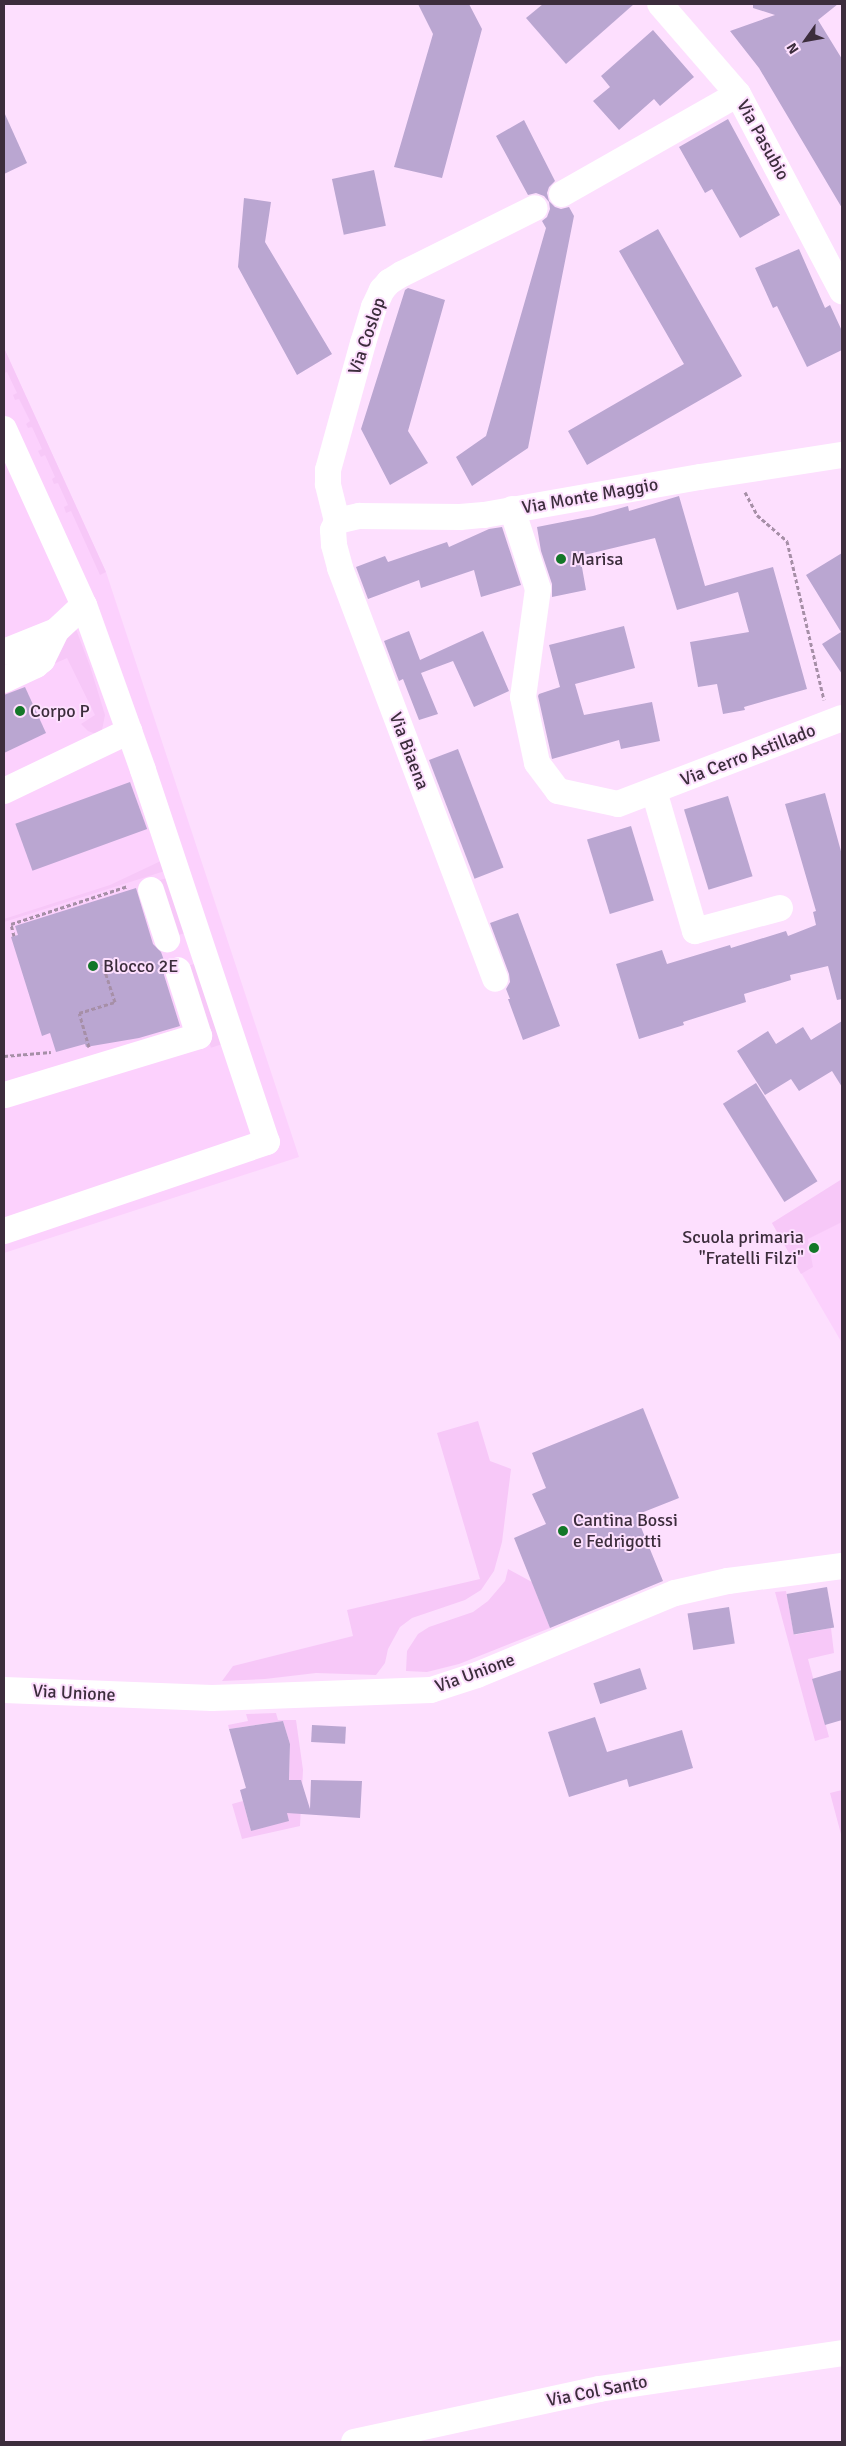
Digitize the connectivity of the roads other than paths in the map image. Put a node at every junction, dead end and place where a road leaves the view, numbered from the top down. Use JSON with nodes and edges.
{"nodes":[{"id":1,"x":660,"y":4,"type":"edge"},
{"id":2,"x":738,"y":94,"type":"junction"},
{"id":3,"x":562,"y":194,"type":"dead end"},
{"id":4,"x":535,"y":208,"type":"dead end"},
{"id":5,"x":842,"y":291,"type":"edge"},
{"id":6,"x":4,"y":429,"type":"edge"},
{"id":7,"x":842,"y":455,"type":"edge"},
{"id":8,"x":512,"y":509,"type":"junction"},
{"id":9,"x":337,"y":521,"type":"junction"},
{"id":10,"x":84,"y":605,"type":"junction"},
{"id":11,"x":56,"y":631,"type":"junction"},
{"id":12,"x":4,"y":652,"type":"edge"},
{"id":13,"x":4,"y":680,"type":"edge"},
{"id":14,"x":836,"y":722,"type":"edge"},
{"id":15,"x":128,"y":731,"type":"junction"},
{"id":16,"x":4,"y":791,"type":"edge"},
{"id":17,"x":654,"y":791,"type":"junction"},
{"id":18,"x":142,"y":888,"type":"road end"},
{"id":19,"x":780,"y":908,"type":"dead end"},
{"id":20,"x":197,"y":947,"type":"junction"},
{"id":21,"x":169,"y":956,"type":"junction"},
{"id":22,"x":495,"y":979,"type":"dead end"},
{"id":23,"x":4,"y":1093,"type":"edge"},
{"id":24,"x":4,"y":1231,"type":"edge"},
{"id":25,"x":842,"y":1566,"type":"edge"},
{"id":26,"x":4,"y":1690,"type":"edge"},
{"id":27,"x":842,"y":2353,"type":"edge"},
{"id":28,"x":354,"y":2442,"type":"edge"}],
"edges":[{"from":1,"to":2,"type":"street","name":"Via Pasubio"},
{"from":2,"to":3,"type":"street"},
{"from":2,"to":5,"type":"street","name":"Via Pasubio"},
{"from":4,"to":9,"type":"street","name":"Via Coslop"},
{"from":6,"to":10,"type":"street"},
{"from":7,"to":8,"type":"street","name":"Via Monte Maggio"},
{"from":8,"to":9,"type":"street","name":"Via Monte Maggio"},
{"from":8,"to":17,"type":"street","name":"Via Cerro Astillado"},
{"from":9,"to":22,"type":"street","name":"Via Biaena"},
{"from":10,"to":11,"type":"street"},
{"from":10,"to":15,"type":"street"},
{"from":11,"to":12,"type":"street"},
{"from":11,"to":13,"type":"street"},
{"from":14,"to":17,"type":"street","name":"Via Cerro Astillado"},
{"from":15,"to":16,"type":"street"},
{"from":15,"to":20,"type":"street"},
{"from":17,"to":19,"type":"street"},
{"from":18,"to":21,"type":"street"},
{"from":20,"to":21,"type":"street"},
{"from":20,"to":24,"type":"street"},
{"from":21,"to":23,"type":"street"},
{"from":25,"to":26,"type":"street","name":"Via Unione"},
{"from":27,"to":28,"type":"street","name":"Via Col Santo"}]}
